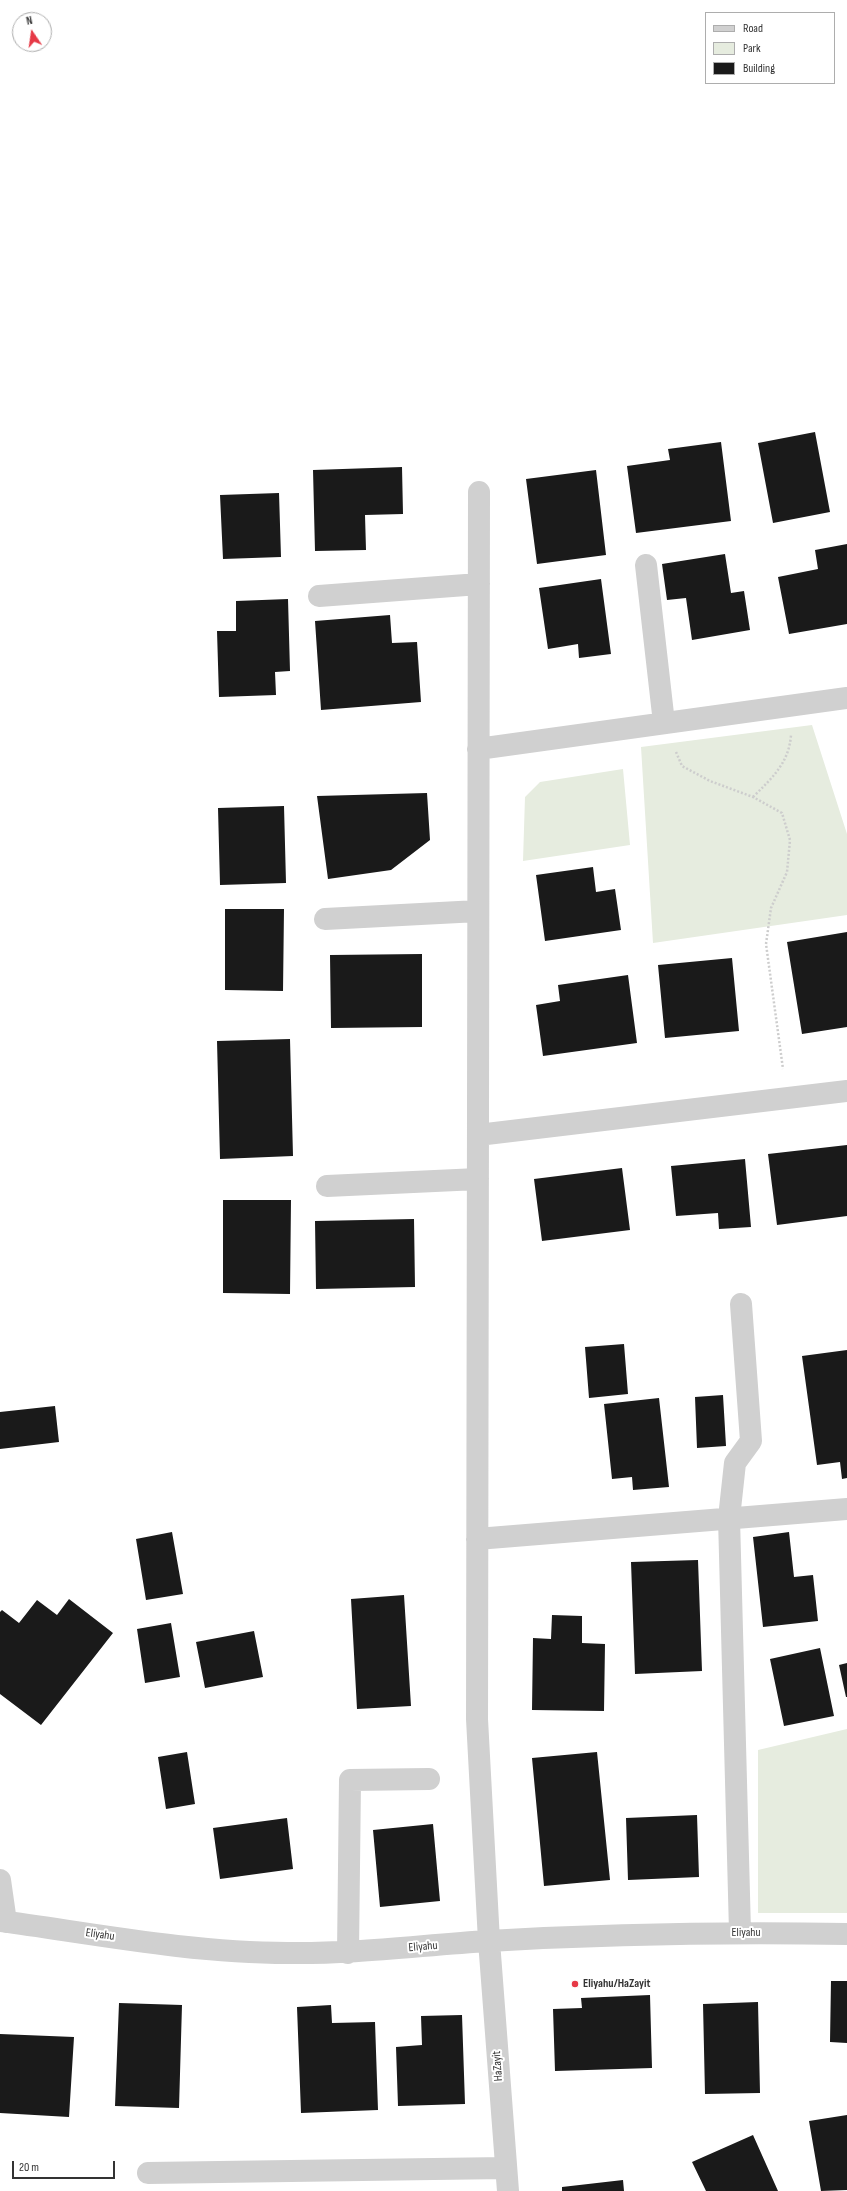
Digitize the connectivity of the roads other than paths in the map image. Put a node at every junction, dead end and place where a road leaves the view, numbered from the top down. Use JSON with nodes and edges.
{"nodes":[{"id":1,"x":479,"y":492,"type":"dead end"},
{"id":2,"x":646,"y":565,"type":"dead end"},
{"id":3,"x":479,"y":584,"type":"junction"},
{"id":4,"x":319,"y":596,"type":"dead end"},
{"id":5,"x":847,"y":698,"type":"edge"},
{"id":6,"x":664,"y":723,"type":"junction"},
{"id":7,"x":478,"y":749,"type":"junction"},
{"id":8,"x":478,"y":911,"type":"junction"},
{"id":9,"x":325,"y":919,"type":"dead end"},
{"id":10,"x":847,"y":1090,"type":"edge"},
{"id":11,"x":478,"y":1135,"type":"junction"},
{"id":12,"x":478,"y":1178,"type":"junction"},
{"id":13,"x":327,"y":1186,"type":"dead end"},
{"id":14,"x":741,"y":1304,"type":"dead end"},
{"id":15,"x":847,"y":1509,"type":"edge"},
{"id":16,"x":729,"y":1518,"type":"junction"},
{"id":17,"x":477,"y":1539,"type":"junction"},
{"id":18,"x":429,"y":1779,"type":"dead end"},
{"id":19,"x":0,"y":1880,"type":"edge"},
{"id":20,"x":3,"y":1922,"type":"edge"},
{"id":21,"x":740,"y":1932,"type":"junction"},
{"id":22,"x":847,"y":1934,"type":"edge"},
{"id":23,"x":489,"y":1941,"type":"junction"},
{"id":24,"x":348,"y":1953,"type":"junction"},
{"id":25,"x":505,"y":2168,"type":"junction"},
{"id":26,"x":148,"y":2173,"type":"dead end"},
{"id":27,"x":178,"y":2182,"type":"edge"},
{"id":28,"x":508,"y":2191,"type":"edge"}],
"edges":[{"from":1,"to":3,"type":"street","name":"HaZayit"},
{"from":2,"to":6,"type":"street"},
{"from":3,"to":4,"type":"street"},
{"from":3,"to":7,"type":"street","name":"HaZayit"},
{"from":5,"to":6,"type":"street"},
{"from":6,"to":7,"type":"street"},
{"from":7,"to":8,"type":"street","name":"HaZayit"},
{"from":8,"to":9,"type":"street"},
{"from":8,"to":11,"type":"street","name":"HaZayit"},
{"from":10,"to":11,"type":"street"},
{"from":11,"to":12,"type":"street","name":"HaZayit"},
{"from":12,"to":13,"type":"street"},
{"from":12,"to":17,"type":"street","name":"HaZayit"},
{"from":14,"to":16,"type":"street"},
{"from":15,"to":16,"type":"street"},
{"from":16,"to":17,"type":"street"},
{"from":16,"to":21,"type":"street"},
{"from":17,"to":23,"type":"street","name":"HaZayit"},
{"from":18,"to":24,"type":"street"},
{"from":19,"to":20,"type":"street"},
{"from":20,"to":24,"type":"street","name":"Eliyahu"},
{"from":21,"to":22,"type":"street","name":"Eliyahu"},
{"from":21,"to":23,"type":"street","name":"Eliyahu"},
{"from":23,"to":24,"type":"street","name":"Eliyahu"},
{"from":23,"to":25,"type":"street","name":"HaZayit"},
{"from":25,"to":27,"type":"street"},
{"from":25,"to":28,"type":"street","name":"HaZayit"},
{"from":26,"to":27,"type":"street"}]}
